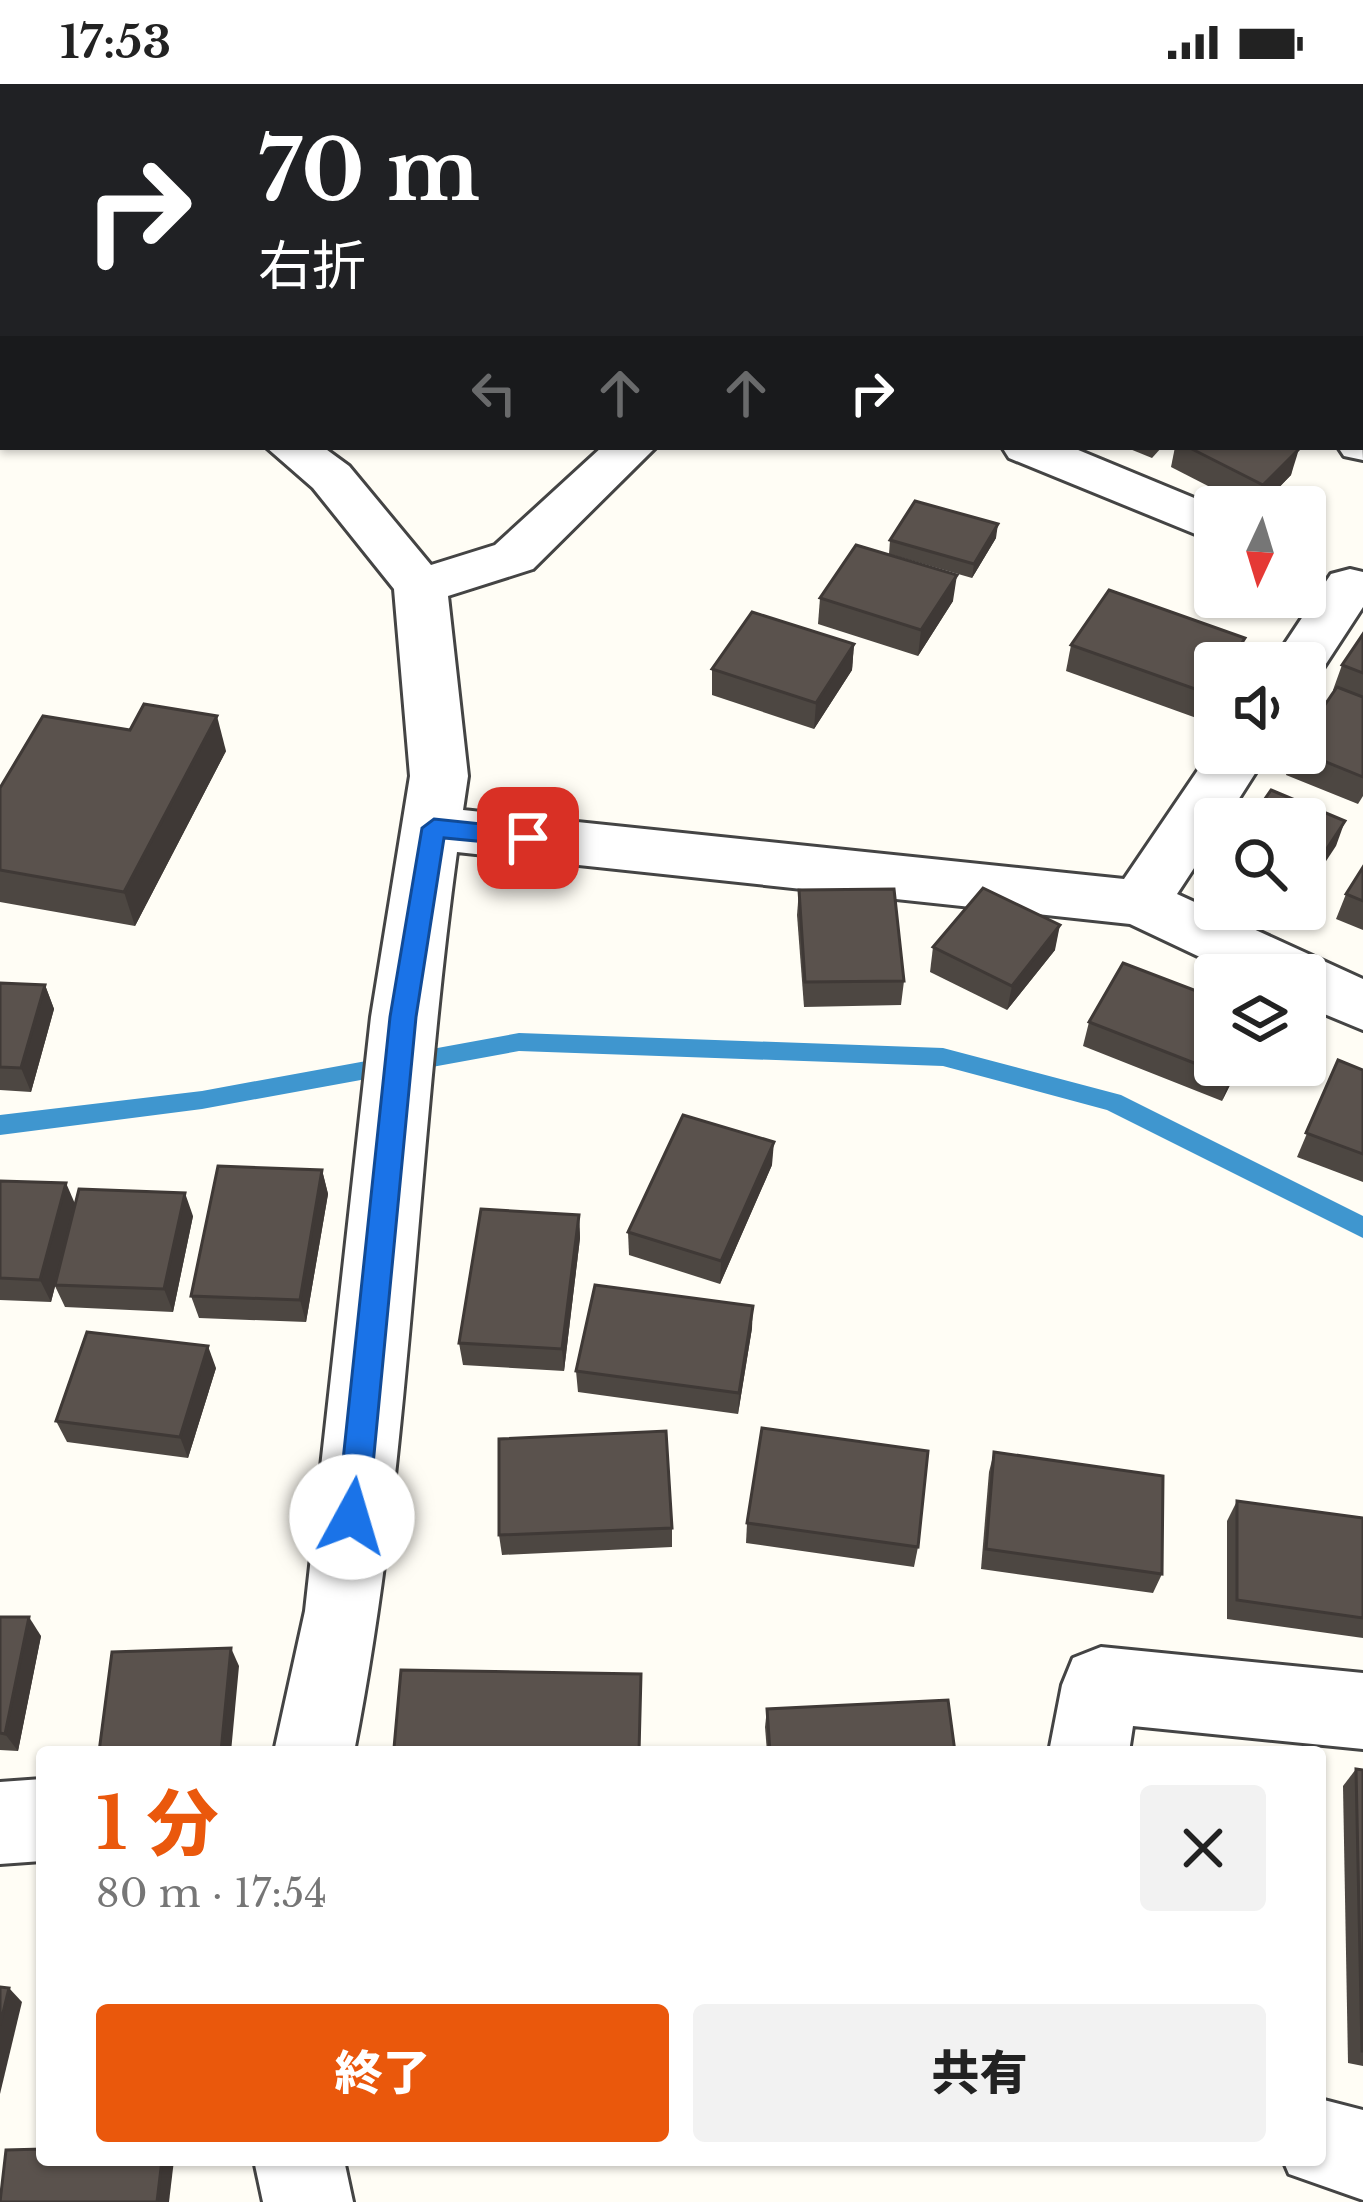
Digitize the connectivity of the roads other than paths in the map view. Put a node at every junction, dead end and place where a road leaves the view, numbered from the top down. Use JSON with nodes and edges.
{"nodes":[{"id":1,"x":295,"y":450,"type":"edge"},
{"id":2,"x":628,"y":450,"type":"edge"},
{"id":3,"x":1034,"y":450,"type":"edge"},
{"id":4,"x":1194,"y":517,"type":"edge"},
{"id":5,"x":1339,"y":581,"type":"edge"},
{"id":6,"x":420,"y":586,"type":"junction"},
{"id":7,"x":1309,"y":642,"type":"edge"},
{"id":8,"x":1226,"y":774,"type":"edge"},
{"id":9,"x":434,"y":828,"type":"junction"},
{"id":10,"x":1140,"y":903,"type":"junction"},
{"id":11,"x":1250,"y":954,"type":"edge"},
{"id":12,"x":1326,"y":989,"type":"edge"},
{"id":13,"x":1363,"y":1006,"type":"edge"},
{"id":14,"x":1363,"y":1711,"type":"edge"},
{"id":15,"x":315,"y":1746,"type":"edge"},
{"id":16,"x":1091,"y":1746,"type":"edge"},
{"id":17,"x":36,"y":1820,"type":"edge"},
{"id":18,"x":0,"y":1823,"type":"edge"},
{"id":19,"x":1326,"y":2145,"type":"edge"},
{"id":20,"x":1363,"y":2155,"type":"edge"},
{"id":21,"x":299,"y":2166,"type":"edge"},
{"id":22,"x":308,"y":2202,"type":"edge"}],
"edges":[{"from":1,"to":6,"type":"street"},
{"from":2,"to":6,"type":"street"},
{"from":3,"to":4,"type":"street"},
{"from":5,"to":7,"type":"street"},
{"from":6,"to":9,"type":"street"},
{"from":8,"to":10,"type":"street"},
{"from":9,"to":10,"type":"street"},
{"from":9,"to":15,"type":"street"},
{"from":10,"to":11,"type":"street"},
{"from":12,"to":13,"type":"street"},
{"from":14,"to":16,"type":"street"},
{"from":17,"to":18,"type":"street"},
{"from":19,"to":20,"type":"street"},
{"from":21,"to":22,"type":"street"}]}
